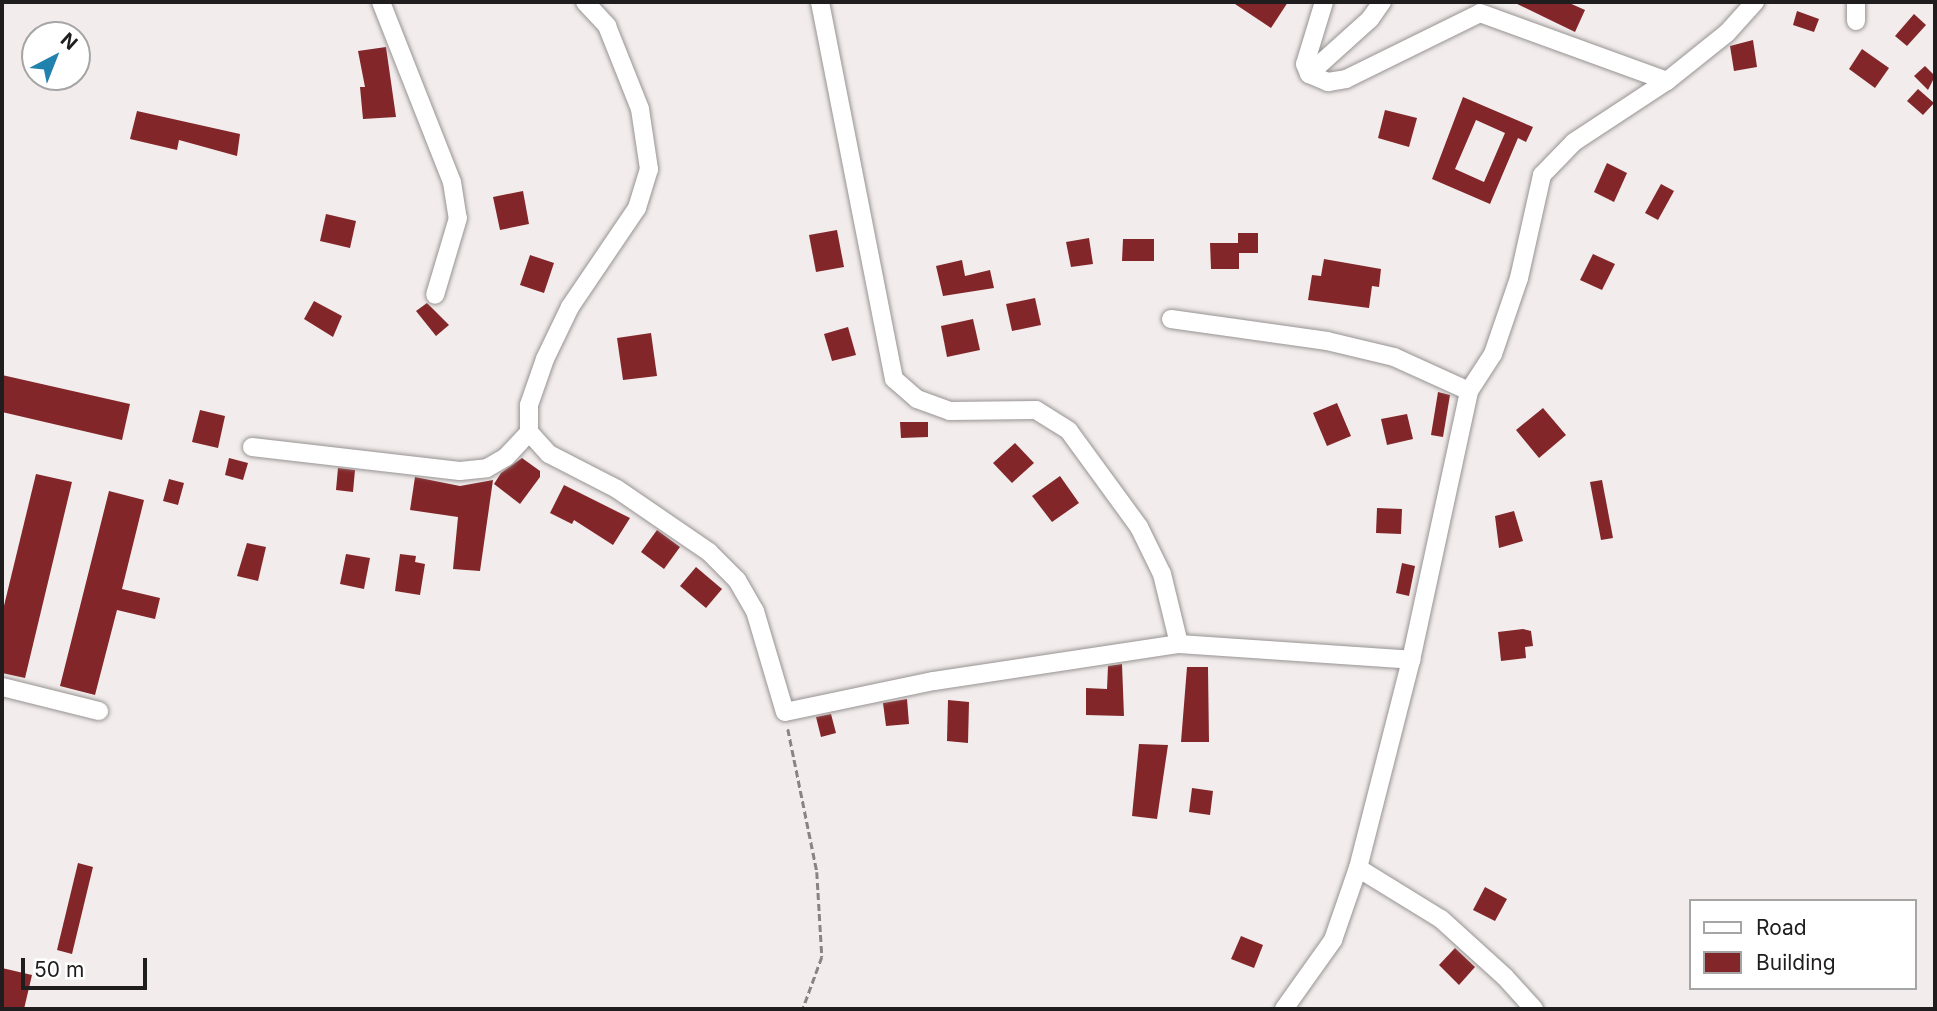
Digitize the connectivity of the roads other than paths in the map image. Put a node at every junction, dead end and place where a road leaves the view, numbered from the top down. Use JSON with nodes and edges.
{"nodes":[{"id":1,"x":381,"y":2,"type":"edge"},
{"id":2,"x":585,"y":2,"type":"edge"},
{"id":3,"x":820,"y":2,"type":"edge"},
{"id":4,"x":1324,"y":2,"type":"edge"},
{"id":5,"x":1382,"y":2,"type":"edge"},
{"id":6,"x":1755,"y":2,"type":"edge"},
{"id":7,"x":1856,"y":2,"type":"edge"},
{"id":8,"x":1483,"y":7,"type":"edge"},
{"id":9,"x":1856,"y":21,"type":"dead end"},
{"id":10,"x":1309,"y":74,"type":"junction"},
{"id":11,"x":1667,"y":81,"type":"junction"},
{"id":12,"x":435,"y":296,"type":"dead end"},
{"id":13,"x":1171,"y":319,"type":"dead end"},
{"id":14,"x":1469,"y":391,"type":"junction"},
{"id":15,"x":530,"y":432,"type":"junction"},
{"id":16,"x":252,"y":446,"type":"dead end"},
{"id":17,"x":1179,"y":644,"type":"junction"},
{"id":18,"x":1411,"y":660,"type":"junction"},
{"id":19,"x":2,"y":687,"type":"edge"},
{"id":20,"x":99,"y":711,"type":"dead end"},
{"id":21,"x":1358,"y":868,"type":"junction"},
{"id":22,"x":1284,"y":1009,"type":"edge"},
{"id":23,"x":1534,"y":1009,"type":"edge"}],
"edges":[{"from":1,"to":12,"type":"street"},
{"from":2,"to":15,"type":"street"},
{"from":3,"to":17,"type":"street"},
{"from":4,"to":10,"type":"street"},
{"from":5,"to":10,"type":"street"},
{"from":6,"to":11,"type":"street"},
{"from":7,"to":9,"type":"street"},
{"from":8,"to":10,"type":"street"},
{"from":8,"to":11,"type":"street"},
{"from":11,"to":14,"type":"street"},
{"from":13,"to":14,"type":"street"},
{"from":14,"to":18,"type":"street"},
{"from":15,"to":16,"type":"street"},
{"from":15,"to":17,"type":"street"},
{"from":17,"to":18,"type":"street"},
{"from":18,"to":21,"type":"street"},
{"from":19,"to":20,"type":"street"},
{"from":21,"to":22,"type":"street"},
{"from":21,"to":23,"type":"street"}]}
